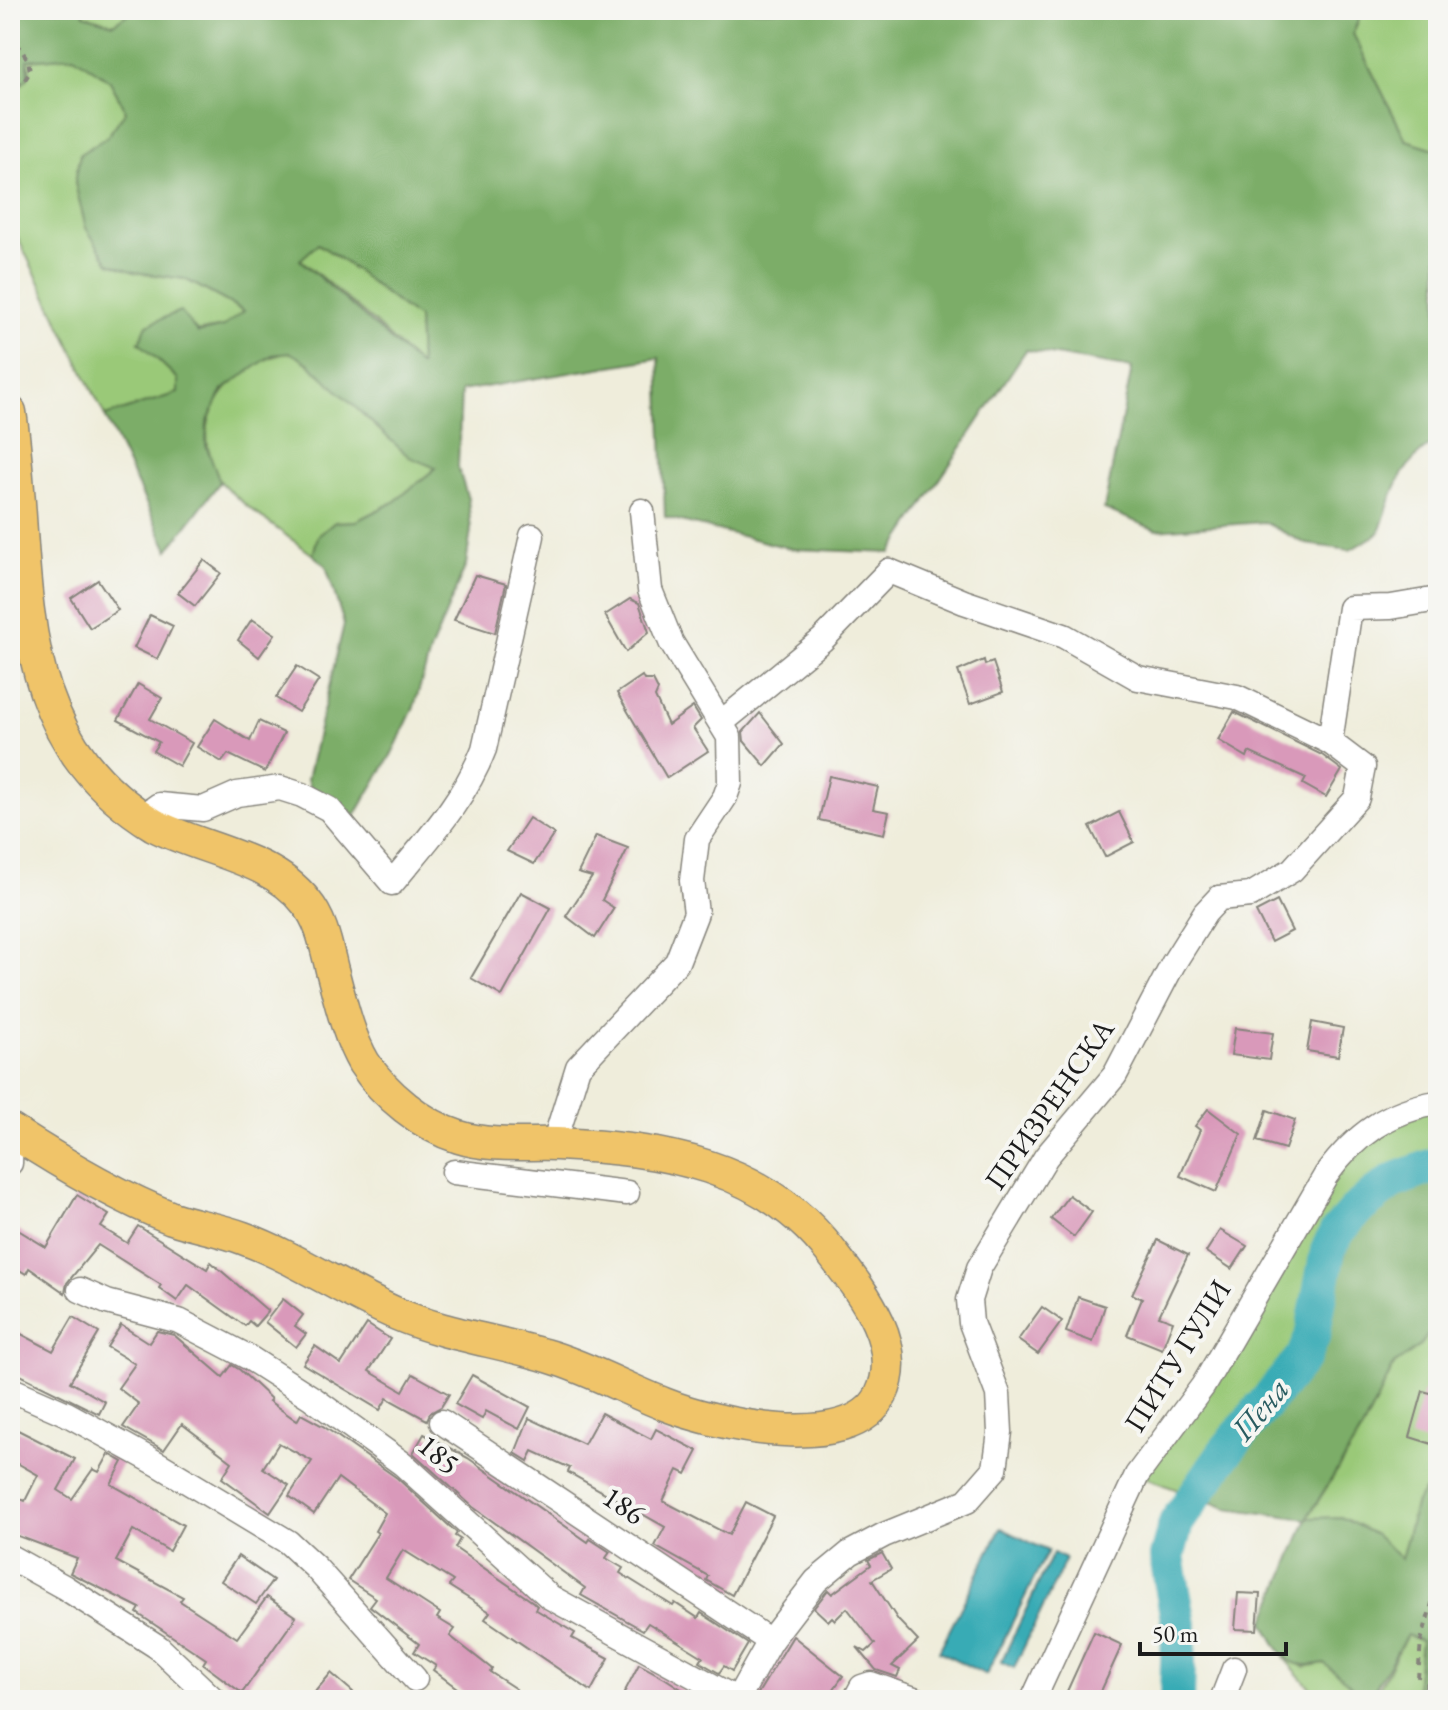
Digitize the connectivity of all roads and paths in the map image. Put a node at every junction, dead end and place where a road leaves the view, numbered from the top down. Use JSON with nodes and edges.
{"nodes":[{"id":1,"x":10,"y":33,"type":"edge"},
{"id":2,"x":10,"y":82,"type":"edge"},
{"id":3,"x":10,"y":412,"type":"edge"},
{"id":4,"x":642,"y":511,"type":"dead end"},
{"id":5,"x":532,"y":536,"type":"dead end"},
{"id":6,"x":1438,"y":599,"type":"edge"},
{"id":7,"x":722,"y":722,"type":"junction"},
{"id":8,"x":1330,"y":742,"type":"junction"},
{"id":9,"x":141,"y":818,"type":"junction"},
{"id":10,"x":1438,"y":1103,"type":"edge"},
{"id":11,"x":11,"y":1131,"type":"edge"},
{"id":12,"x":548,"y":1144,"type":"junction"},
{"id":13,"x":10,"y":1163,"type":"edge"},
{"id":14,"x":454,"y":1172,"type":"dead end"},
{"id":15,"x":546,"y":1182,"type":"junction"},
{"id":16,"x":627,"y":1193,"type":"dead end"},
{"id":17,"x":80,"y":1290,"type":"dead end"},
{"id":18,"x":10,"y":1389,"type":"edge"},
{"id":19,"x":442,"y":1422,"type":"dead end"},
{"id":20,"x":10,"y":1557,"type":"edge"},
{"id":21,"x":1438,"y":1583,"type":"edge"},
{"id":22,"x":770,"y":1641,"type":"junction"},
{"id":23,"x":1234,"y":1669,"type":"dead end"},
{"id":24,"x":415,"y":1679,"type":"dead end"},
{"id":25,"x":1429,"y":1691,"type":"edge"},
{"id":26,"x":214,"y":1700,"type":"edge"},
{"id":27,"x":738,"y":1700,"type":"edge"},
{"id":28,"x":855,"y":1700,"type":"edge"},
{"id":29,"x":917,"y":1700,"type":"edge"},
{"id":30,"x":1033,"y":1700,"type":"edge"},
{"id":31,"x":1222,"y":1700,"type":"edge"}],
"edges":[{"from":1,"to":2,"type":"path"},
{"from":3,"to":9,"type":"main road"},
{"from":4,"to":7,"type":"street"},
{"from":5,"to":9,"type":"street"},
{"from":6,"to":8,"type":"street"},
{"from":7,"to":8,"type":"street"},
{"from":7,"to":12,"type":"street"},
{"from":8,"to":22,"type":"street","name":"ПРИЗРЕНСКА"},
{"from":9,"to":12,"type":"main road"},
{"from":10,"to":30,"type":"street","name":"ПИТУ ГУЛИ"},
{"from":11,"to":12,"type":"main road"},
{"from":11,"to":13,"type":"street"},
{"from":12,"to":15,"type":"street"},
{"from":14,"to":15,"type":"street"},
{"from":15,"to":16,"type":"street"},
{"from":17,"to":27,"type":"street","name":"185"},
{"from":18,"to":24,"type":"street"},
{"from":19,"to":22,"type":"street","name":"186"},
{"from":20,"to":26,"type":"street"},
{"from":21,"to":25,"type":"path"},
{"from":22,"to":27,"type":"street","name":"ПРИЗРЕНСКА"},
{"from":23,"to":31,"type":"street"},
{"from":28,"to":29,"type":"street"}]}
